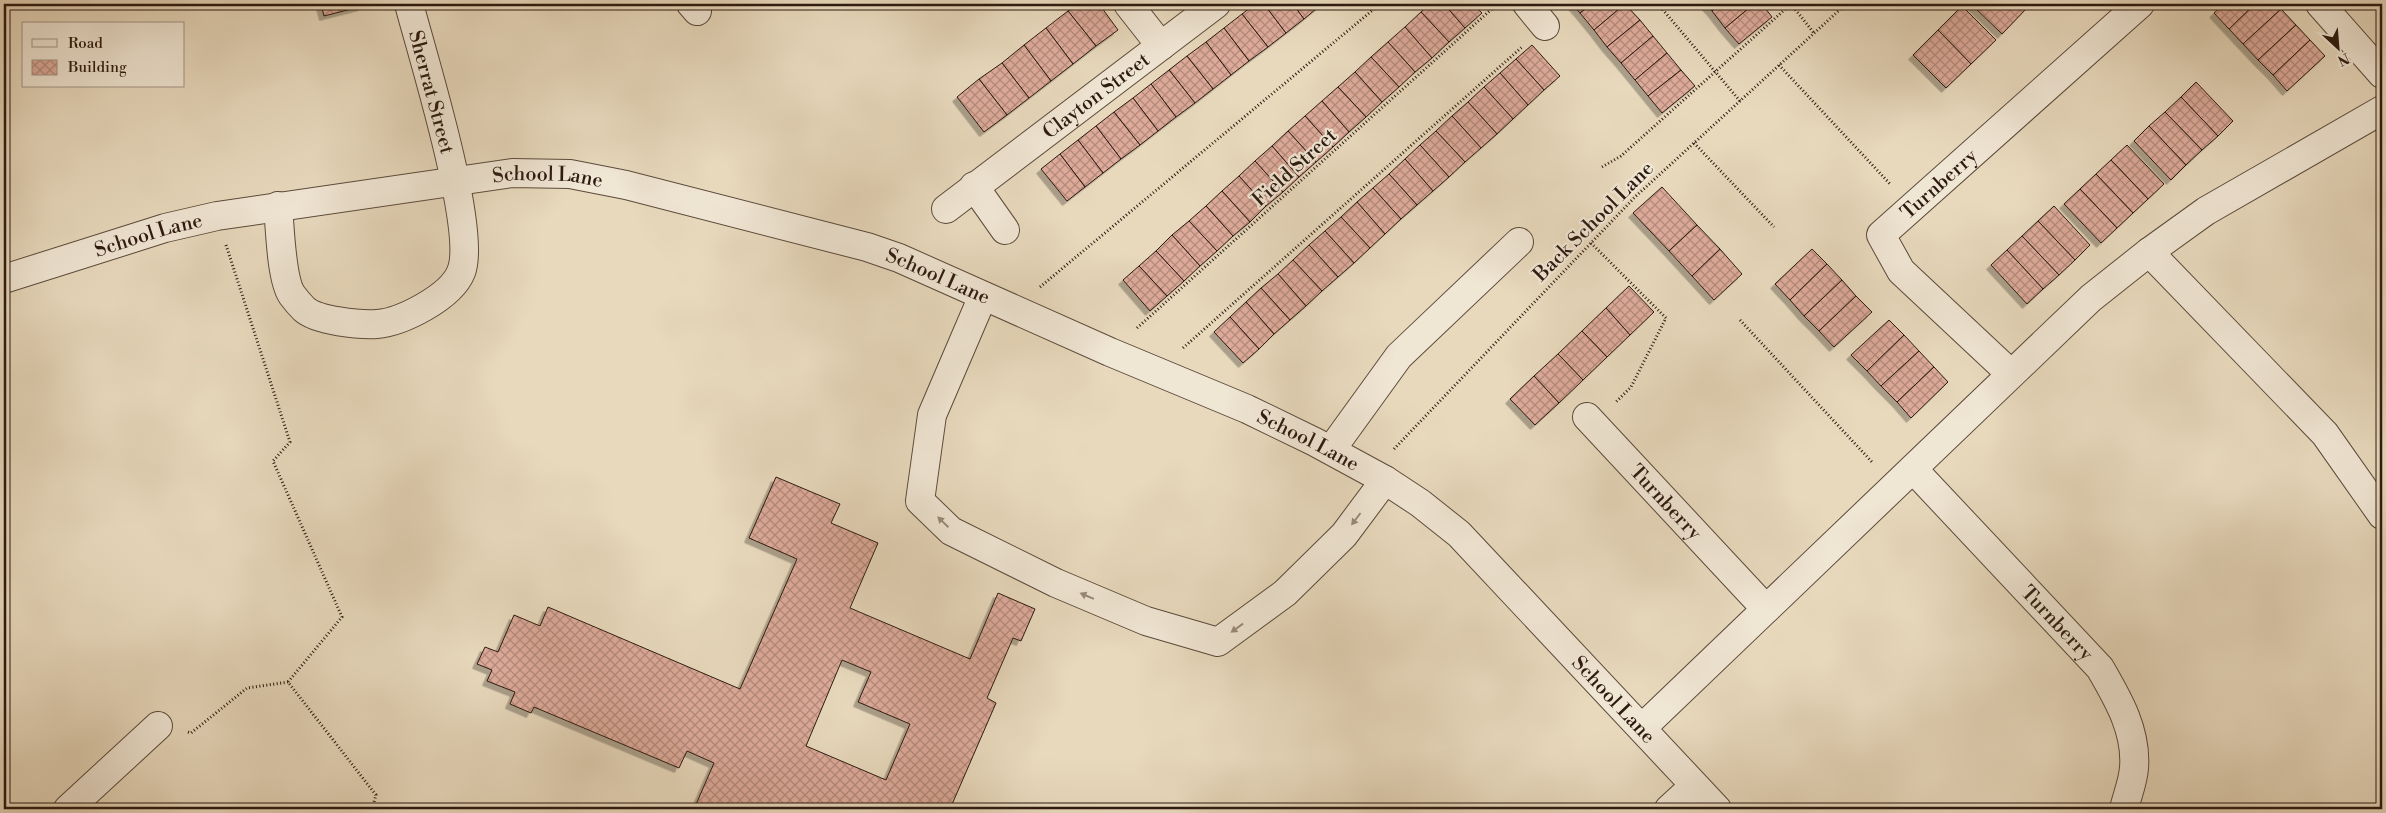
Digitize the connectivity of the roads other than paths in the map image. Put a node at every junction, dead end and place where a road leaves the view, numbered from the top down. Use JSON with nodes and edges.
{"nodes":[{"id":1,"x":409,"y":4,"type":"edge"},
{"id":2,"x":1128,"y":4,"type":"edge"},
{"id":3,"x":1216,"y":4,"type":"edge"},
{"id":4,"x":1526,"y":4,"type":"edge"},
{"id":5,"x":2140,"y":4,"type":"edge"},
{"id":6,"x":2320,"y":4,"type":"edge"},
{"id":7,"x":1545,"y":26,"type":"road end"},
{"id":8,"x":1161,"y":46,"type":"junction"},
{"id":9,"x":2382,"y":74,"type":"edge"},
{"id":10,"x":2382,"y":110,"type":"edge"},
{"id":11,"x":455,"y":180,"type":"junction"},
{"id":12,"x":974,"y":186,"type":"junction"},
{"id":13,"x":278,"y":206,"type":"junction"},
{"id":14,"x":946,"y":210,"type":"dead end"},
{"id":15,"x":1005,"y":230,"type":"dead end"},
{"id":16,"x":1519,"y":242,"type":"dead end"},
{"id":17,"x":2148,"y":252,"type":"junction"},
{"id":18,"x":4,"y":278,"type":"edge"},
{"id":19,"x":983,"y":296,"type":"junction"},
{"id":20,"x":2011,"y":374,"type":"junction"},
{"id":21,"x":1591,"y":421,"type":"road end"},
{"id":22,"x":1331,"y":450,"type":"junction"},
{"id":23,"x":1379,"y":476,"type":"junction"},
{"id":24,"x":1904,"y":478,"type":"junction"},
{"id":25,"x":2382,"y":516,"type":"edge"},
{"id":26,"x":1766,"y":609,"type":"junction"},
{"id":27,"x":158,"y":726,"type":"road end"},
{"id":28,"x":1642,"y":728,"type":"junction"},
{"id":29,"x":1694,"y":786,"type":"junction"},
{"id":30,"x":68,"y":809,"type":"edge"},
{"id":31,"x":1669,"y":809,"type":"edge"},
{"id":32,"x":1717,"y":809,"type":"edge"},
{"id":33,"x":2124,"y":809,"type":"edge"}],
"edges":[{"from":1,"to":11,"type":"street","name":"Sherrat Street"},
{"from":2,"to":8,"type":"street"},
{"from":3,"to":8,"type":"street","name":"Clayton Street"},
{"from":4,"to":7,"type":"street"},
{"from":5,"to":20,"type":"street","name":"Turnberry"},
{"from":6,"to":9,"type":"street"},
{"from":8,"to":12,"type":"street","name":"Clayton Street"},
{"from":10,"to":17,"type":"street"},
{"from":11,"to":13,"type":"street","name":"School Lane"},
{"from":11,"to":13,"type":"street","name":"Sherrat Street"},
{"from":11,"to":19,"type":"street","name":"School Lane"},
{"from":12,"to":14,"type":"street","name":"Clayton Street"},
{"from":12,"to":15,"type":"street"},
{"from":13,"to":18,"type":"street","name":"School Lane"},
{"from":16,"to":22,"type":"street"},
{"from":17,"to":20,"type":"street"},
{"from":17,"to":25,"type":"street"},
{"from":19,"to":22,"type":"street","name":"School Lane"},
{"from":23,"to":19,"type":"street","one_way":true},
{"from":20,"to":24,"type":"street"},
{"from":21,"to":26,"type":"street","name":"Turnberry"},
{"from":22,"to":23,"type":"street","name":"School Lane"},
{"from":23,"to":28,"type":"street","name":"School Lane"},
{"from":24,"to":26,"type":"street"},
{"from":24,"to":33,"type":"street","name":"Turnberry"},
{"from":26,"to":28,"type":"street"},
{"from":27,"to":30,"type":"street"},
{"from":28,"to":29,"type":"street","name":"School Lane"},
{"from":29,"to":31,"type":"street"},
{"from":29,"to":32,"type":"street","name":"School Lane"}]}
